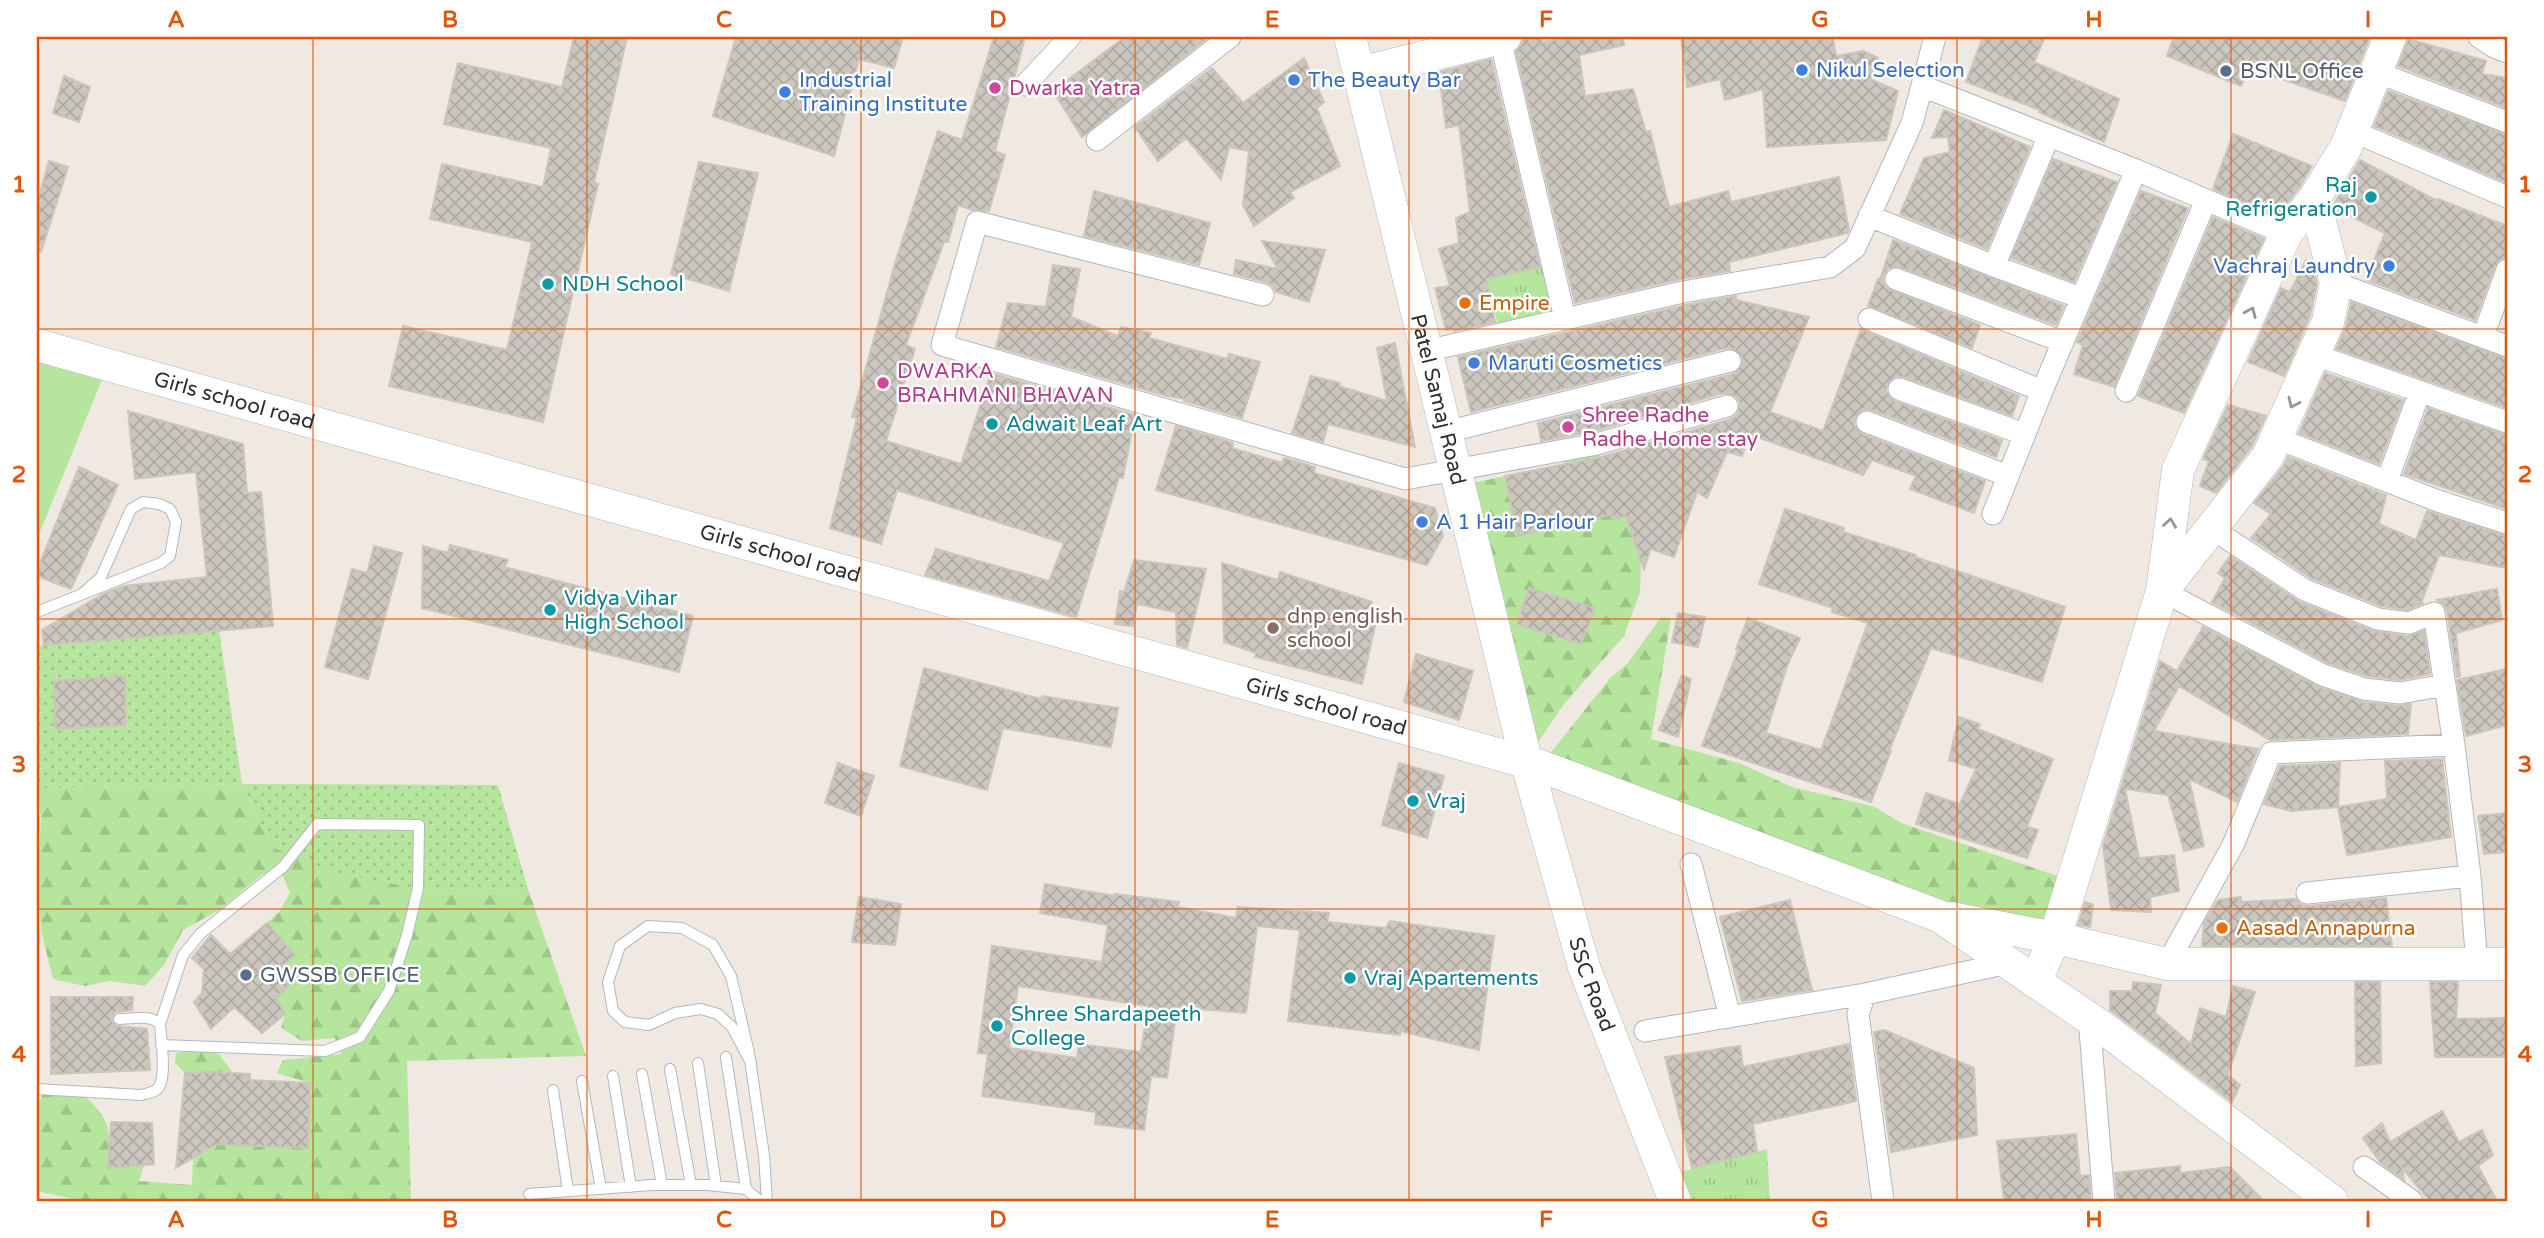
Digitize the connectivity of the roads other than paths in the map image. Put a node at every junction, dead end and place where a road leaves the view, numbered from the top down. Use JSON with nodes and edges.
{"nodes":[{"id":1,"x":1070,"y":37,"type":"edge"},
{"id":2,"x":1230,"y":37,"type":"edge"},
{"id":3,"x":1350,"y":37,"type":"edge"},
{"id":4,"x":1502,"y":37,"type":"edge"},
{"id":5,"x":1935,"y":37,"type":"edge"},
{"id":6,"x":2390,"y":37,"type":"edge"},
{"id":7,"x":2376,"y":72,"type":"junction"},
{"id":8,"x":1359,"y":73,"type":"junction"},
{"id":9,"x":1025,"y":85,"type":"dead end"},
{"id":10,"x":1922,"y":86,"type":"junction"},
{"id":11,"x":2507,"y":122,"type":"edge"},
{"id":12,"x":2352,"y":131,"type":"junction"},
{"id":13,"x":2049,"y":136,"type":"junction"},
{"id":14,"x":1097,"y":140,"type":"dead end"},
{"id":15,"x":2136,"y":170,"type":"junction"},
{"id":16,"x":2507,"y":197,"type":"edge"},
{"id":17,"x":2314,"y":199,"type":"junction"},
{"id":18,"x":2206,"y":200,"type":"junction"},
{"id":19,"x":1869,"y":216,"type":"junction"},
{"id":20,"x":2286,"y":234,"type":"junction"},
{"id":21,"x":1994,"y":265,"type":"junction"},
{"id":22,"x":2507,"y":270,"type":"edge"},
{"id":23,"x":1896,"y":279,"type":"dead end"},
{"id":24,"x":2336,"y":283,"type":"junction"},
{"id":25,"x":1263,"y":295,"type":"dead end"},
{"id":26,"x":2081,"y":298,"type":"junction"},
{"id":27,"x":1565,"y":319,"type":"junction"},
{"id":28,"x":1869,"y":319,"type":"dead end"},
{"id":29,"x":2483,"y":337,"type":"junction"},
{"id":30,"x":2063,"y":342,"type":"junction"},
{"id":31,"x":37,"y":345,"type":"edge"},
{"id":32,"x":2507,"y":346,"type":"edge"},
{"id":33,"x":1426,"y":351,"type":"junction"},
{"id":34,"x":2315,"y":355,"type":"junction"},
{"id":35,"x":1730,"y":361,"type":"dead end"},
{"id":36,"x":1899,"y":389,"type":"dead end"},
{"id":37,"x":2042,"y":391,"type":"junction"},
{"id":38,"x":2126,"y":391,"type":"dead end"},
{"id":39,"x":2420,"y":391,"type":"junction"},
{"id":40,"x":1727,"y":406,"type":"dead end"},
{"id":41,"x":1867,"y":422,"type":"dead end"},
{"id":42,"x":2507,"y":422,"type":"edge"},
{"id":43,"x":1446,"y":432,"type":"junction"},
{"id":44,"x":2024,"y":434,"type":"junction"},
{"id":45,"x":2276,"y":438,"type":"junction"},
{"id":46,"x":1455,"y":471,"type":"junction"},
{"id":47,"x":2008,"y":476,"type":"junction"},
{"id":48,"x":2387,"y":481,"type":"junction"},
{"id":49,"x":1993,"y":514,"type":"dead end"},
{"id":50,"x":2507,"y":523,"type":"edge"},
{"id":51,"x":2211,"y":528,"type":"junction"},
{"id":52,"x":2162,"y":591,"type":"junction"},
{"id":53,"x":82,"y":594,"type":"junction"},
{"id":54,"x":37,"y":611,"type":"edge"},
{"id":55,"x":2445,"y":685,"type":"junction"},
{"id":56,"x":2454,"y":745,"type":"junction"},
{"id":57,"x":1526,"y":760,"type":"junction"},
{"id":58,"x":1691,"y":864,"type":"dead end"},
{"id":59,"x":2470,"y":876,"type":"junction"},
{"id":60,"x":2307,"y":893,"type":"dead end"},
{"id":61,"x":1939,"y":916,"type":"junction"},
{"id":62,"x":2055,"y":938,"type":"junction"},
{"id":63,"x":2008,"y":963,"type":"junction"},
{"id":64,"x":2166,"y":964,"type":"junction"},
{"id":65,"x":2492,"y":965,"type":"edge"},
{"id":66,"x":2035,"y":982,"type":"junction"},
{"id":67,"x":1866,"y":995,"type":"junction"},
{"id":68,"x":1730,"y":1017,"type":"junction"},
{"id":69,"x":2089,"y":1018,"type":"junction"},
{"id":70,"x":120,"y":1019,"type":"dead end"},
{"id":71,"x":160,"y":1024,"type":"junction"},
{"id":72,"x":1645,"y":1031,"type":"dead end"},
{"id":73,"x":161,"y":1045,"type":"junction"},
{"id":74,"x":726,"y":1057,"type":"dead end"},
{"id":75,"x":698,"y":1063,"type":"dead end"},
{"id":76,"x":751,"y":1063,"type":"junction"},
{"id":77,"x":670,"y":1069,"type":"dead end"},
{"id":78,"x":642,"y":1074,"type":"dead end"},
{"id":79,"x":613,"y":1076,"type":"dead end"},
{"id":80,"x":582,"y":1082,"type":"dead end"},
{"id":81,"x":37,"y":1089,"type":"edge"},
{"id":82,"x":553,"y":1090,"type":"dead end"},
{"id":83,"x":2364,"y":1167,"type":"dead end"},
{"id":84,"x":662,"y":1185,"type":"junction"},
{"id":85,"x":691,"y":1185,"type":"junction"},
{"id":86,"x":716,"y":1186,"type":"junction"},
{"id":87,"x":631,"y":1187,"type":"junction"},
{"id":88,"x":601,"y":1189,"type":"junction"},
{"id":89,"x":746,"y":1189,"type":"junction"},
{"id":90,"x":568,"y":1191,"type":"junction"},
{"id":91,"x":529,"y":1194,"type":"dead end"},
{"id":92,"x":760,"y":1201,"type":"edge"},
{"id":93,"x":768,"y":1201,"type":"edge"},
{"id":94,"x":1675,"y":1201,"type":"edge"},
{"id":95,"x":1884,"y":1201,"type":"edge"},
{"id":96,"x":2104,"y":1201,"type":"edge"},
{"id":97,"x":2332,"y":1201,"type":"edge"},
{"id":98,"x":2412,"y":1201,"type":"edge"}],
"edges":[{"from":1,"to":9,"type":"street"},
{"from":2,"to":14,"type":"street"},
{"from":3,"to":8,"type":"street","name":"Patel Samaj Road"},
{"from":4,"to":8,"type":"street"},
{"from":4,"to":27,"type":"street"},
{"from":5,"to":10,"type":"street"},
{"from":6,"to":7,"type":"street"},
{"from":7,"to":11,"type":"street"},
{"from":7,"to":12,"type":"street"},
{"from":8,"to":33,"type":"street","name":"Patel Samaj Road"},
{"from":10,"to":13,"type":"street"},
{"from":10,"to":19,"type":"street"},
{"from":12,"to":16,"type":"street"},
{"from":12,"to":17,"type":"street"},
{"from":13,"to":15,"type":"street"},
{"from":13,"to":21,"type":"street"},
{"from":15,"to":18,"type":"street"},
{"from":15,"to":26,"type":"street"},
{"from":17,"to":20,"type":"street"},
{"from":17,"to":24,"type":"street"},
{"from":18,"to":20,"type":"street"},
{"from":18,"to":38,"type":"street"},
{"from":19,"to":21,"type":"street"},
{"from":19,"to":27,"type":"street"},
{"from":52,"to":20,"type":"street","one_way":true},
{"from":21,"to":26,"type":"street"},
{"from":22,"to":29,"type":"street"},
{"from":23,"to":30,"type":"street"},
{"from":24,"to":29,"type":"street"},
{"from":24,"to":34,"type":"street"},
{"from":25,"to":46,"type":"street"},
{"from":26,"to":30,"type":"street"},
{"from":27,"to":33,"type":"street"},
{"from":28,"to":37,"type":"street"},
{"from":29,"to":32,"type":"street"},
{"from":30,"to":37,"type":"street"},
{"from":31,"to":57,"type":"street","name":"Girls school road"},
{"from":33,"to":43,"type":"street","name":"Patel Samaj Road"},
{"from":34,"to":39,"type":"street"},
{"from":34,"to":45,"type":"street","one_way":true},
{"from":35,"to":43,"type":"street"},
{"from":36,"to":44,"type":"street"},
{"from":37,"to":44,"type":"street"},
{"from":39,"to":42,"type":"street"},
{"from":39,"to":48,"type":"street"},
{"from":40,"to":46,"type":"street"},
{"from":41,"to":47,"type":"street"},
{"from":43,"to":46,"type":"street","name":"Patel Samaj Road"},
{"from":44,"to":47,"type":"street"},
{"from":45,"to":48,"type":"street"},
{"from":45,"to":51,"type":"street"},
{"from":46,"to":57,"type":"street","name":"Patel Samaj Road"},
{"from":47,"to":49,"type":"street"},
{"from":48,"to":50,"type":"street"},
{"from":51,"to":52,"type":"street"},
{"from":51,"to":55,"type":"street"},
{"from":52,"to":55,"type":"street"},
{"from":52,"to":62,"type":"street"},
{"from":53,"to":53,"type":"lane"},
{"from":53,"to":54,"type":"lane"},
{"from":55,"to":56,"type":"street"},
{"from":56,"to":59,"type":"street"},
{"from":56,"to":64,"type":"street"},
{"from":57,"to":61,"type":"street","name":"Girls school road"},
{"from":57,"to":94,"type":"street","name":"SSC Road"},
{"from":58,"to":68,"type":"street"},
{"from":59,"to":60,"type":"street"},
{"from":59,"to":65,"type":"street"},
{"from":61,"to":62,"type":"street"},
{"from":61,"to":63,"type":"street"},
{"from":62,"to":64,"type":"street"},
{"from":62,"to":66,"type":"street"},
{"from":63,"to":66,"type":"street"},
{"from":63,"to":67,"type":"street"},
{"from":64,"to":65,"type":"street"},
{"from":66,"to":69,"type":"street"},
{"from":67,"to":68,"type":"street"},
{"from":67,"to":95,"type":"street"},
{"from":68,"to":72,"type":"street"},
{"from":69,"to":96,"type":"street"},
{"from":69,"to":97,"type":"street"},
{"from":70,"to":71,"type":"lane"},
{"from":71,"to":73,"type":"lane"},
{"from":71,"to":73,"type":"lane"},
{"from":73,"to":81,"type":"lane"},
{"from":74,"to":89,"type":"lane"},
{"from":75,"to":86,"type":"lane"},
{"from":76,"to":76,"type":"lane"},
{"from":76,"to":93,"type":"lane"},
{"from":77,"to":85,"type":"lane"},
{"from":78,"to":84,"type":"lane"},
{"from":79,"to":87,"type":"lane"},
{"from":80,"to":88,"type":"lane"},
{"from":82,"to":90,"type":"lane"},
{"from":83,"to":98,"type":"street"},
{"from":84,"to":85,"type":"lane"},
{"from":84,"to":87,"type":"lane"},
{"from":85,"to":86,"type":"lane"},
{"from":86,"to":89,"type":"lane"},
{"from":87,"to":88,"type":"lane"},
{"from":88,"to":90,"type":"lane"},
{"from":89,"to":92,"type":"lane"},
{"from":90,"to":91,"type":"lane"}]}
